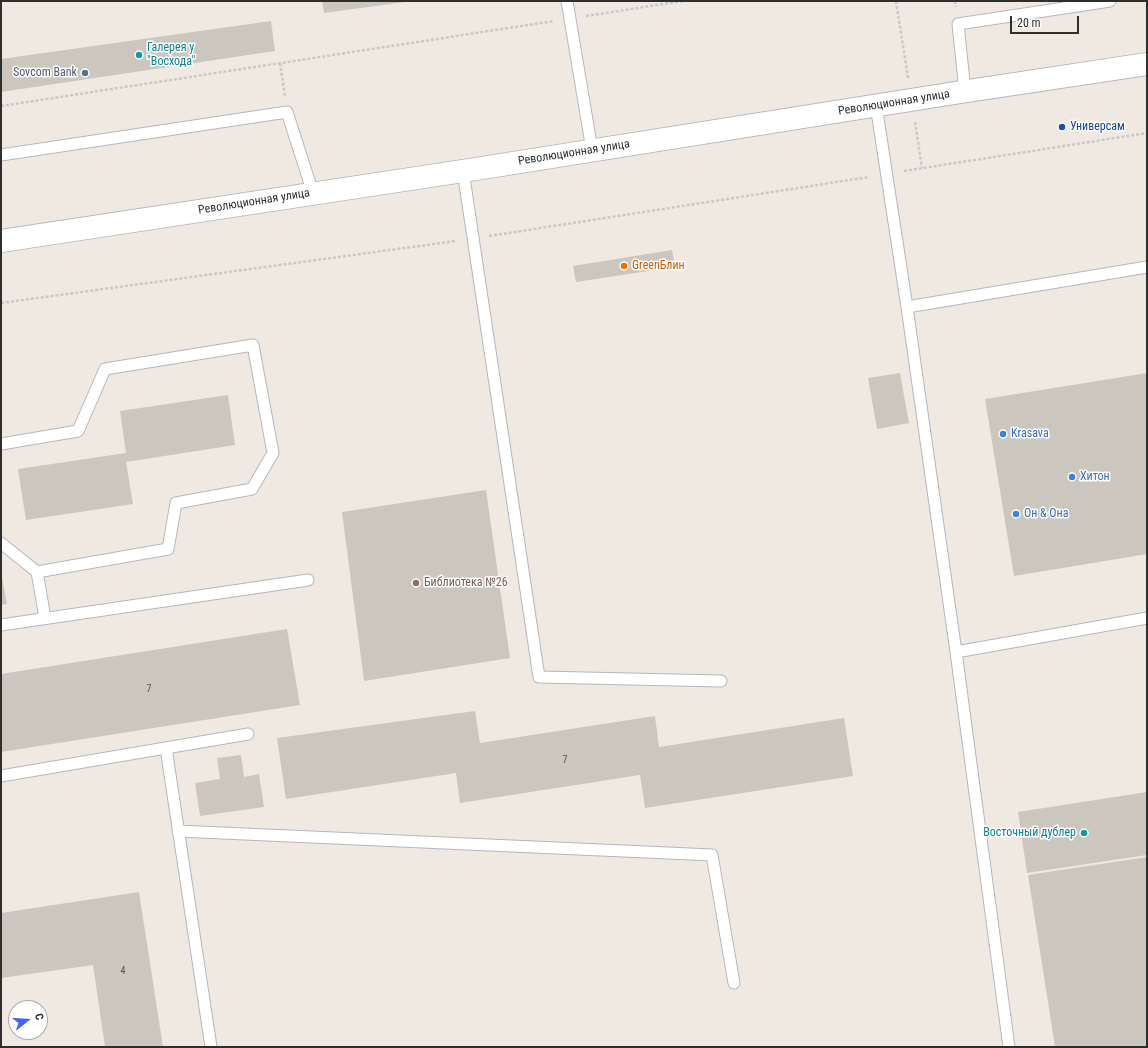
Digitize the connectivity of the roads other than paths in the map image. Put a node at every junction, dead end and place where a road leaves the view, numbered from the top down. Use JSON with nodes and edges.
{"nodes":[{"id":1,"x":567,"y":1,"type":"edge"},
{"id":2,"x":1110,"y":1,"type":"edge"},
{"id":3,"x":1147,"y":64,"type":"edge"},
{"id":4,"x":965,"y":91,"type":"junction"},
{"id":5,"x":876,"y":105,"type":"junction"},
{"id":6,"x":592,"y":150,"type":"junction"},
{"id":7,"x":1,"y":155,"type":"edge"},
{"id":8,"x":463,"y":171,"type":"junction"},
{"id":9,"x":313,"y":193,"type":"junction"},
{"id":10,"x":1,"y":241,"type":"edge"},
{"id":11,"x":1147,"y":267,"type":"edge"},
{"id":12,"x":907,"y":307,"type":"junction"},
{"id":13,"x":1,"y":444,"type":"edge"},
{"id":14,"x":1,"y":543,"type":"edge"},
{"id":15,"x":38,"y":572,"type":"junction"},
{"id":16,"x":308,"y":580,"type":"dead end"},
{"id":17,"x":45,"y":618,"type":"junction"},
{"id":18,"x":1147,"y":618,"type":"edge"},
{"id":19,"x":1,"y":625,"type":"edge"},
{"id":20,"x":956,"y":652,"type":"junction"},
{"id":21,"x":721,"y":681,"type":"dead end"},
{"id":22,"x":248,"y":734,"type":"dead end"},
{"id":23,"x":166,"y":748,"type":"junction"},
{"id":24,"x":1,"y":776,"type":"edge"},
{"id":25,"x":178,"y":831,"type":"junction"},
{"id":26,"x":734,"y":983,"type":"dead end"},
{"id":27,"x":211,"y":1047,"type":"edge"},
{"id":28,"x":1009,"y":1047,"type":"edge"}],
"edges":[{"from":1,"to":6,"type":"lane"},
{"from":2,"to":4,"type":"lane"},
{"from":3,"to":4,"type":"main road","name":"Революционная улица"},
{"from":4,"to":5,"type":"main road","name":"Революционная улица"},
{"from":5,"to":6,"type":"main road","name":"Революционная улица"},
{"from":5,"to":12,"type":"lane"},
{"from":6,"to":8,"type":"main road","name":"Революционная улица"},
{"from":7,"to":9,"type":"lane"},
{"from":8,"to":9,"type":"main road","name":"Революционная улица"},
{"from":8,"to":21,"type":"lane"},
{"from":9,"to":10,"type":"main road","name":"Революционная улица"},
{"from":11,"to":12,"type":"lane"},
{"from":12,"to":20,"type":"lane"},
{"from":13,"to":15,"type":"lane"},
{"from":14,"to":15,"type":"lane"},
{"from":15,"to":17,"type":"lane"},
{"from":16,"to":17,"type":"lane"},
{"from":17,"to":19,"type":"lane"},
{"from":18,"to":20,"type":"lane"},
{"from":20,"to":28,"type":"lane"},
{"from":22,"to":23,"type":"lane"},
{"from":23,"to":24,"type":"lane"},
{"from":23,"to":25,"type":"lane"},
{"from":25,"to":26,"type":"lane"},
{"from":25,"to":27,"type":"lane"}]}
